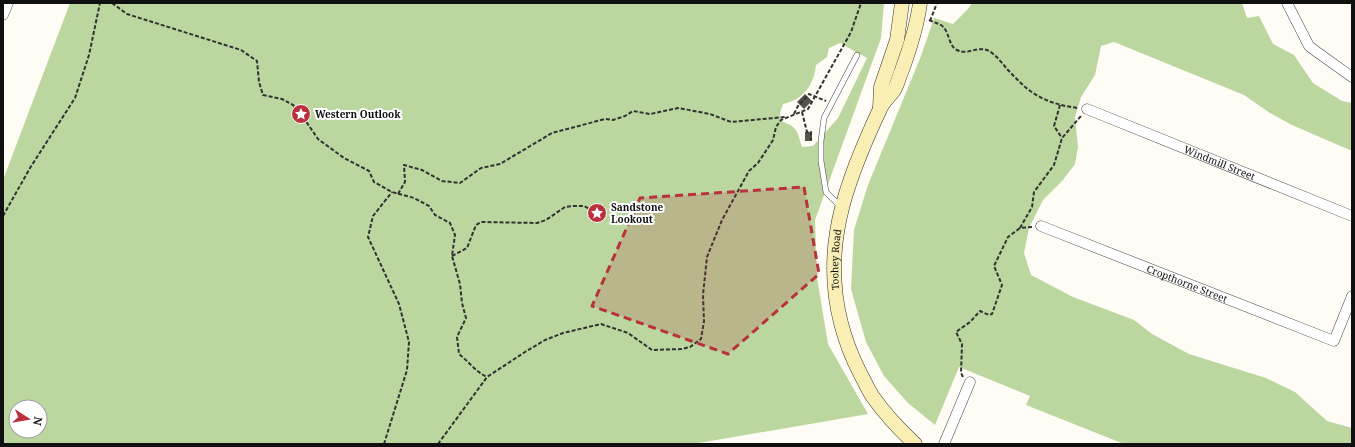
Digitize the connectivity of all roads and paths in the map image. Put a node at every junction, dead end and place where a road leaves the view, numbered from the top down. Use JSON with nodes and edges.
{"nodes":[{"id":1,"x":8,"y":3,"type":"edge"},
{"id":2,"x":100,"y":3,"type":"edge"},
{"id":3,"x":112,"y":3,"type":"edge"},
{"id":4,"x":861,"y":3,"type":"edge"},
{"id":5,"x":902,"y":3,"type":"edge"},
{"id":6,"x":920,"y":3,"type":"edge"},
{"id":7,"x":937,"y":3,"type":"edge"},
{"id":8,"x":1287,"y":3,"type":"edge"},
{"id":9,"x":3,"y":15,"type":"edge"},
{"id":10,"x":926,"y":20,"type":"dead end"},
{"id":11,"x":930,"y":21,"type":"junction"},
{"id":12,"x":856,"y":55,"type":"dead end"},
{"id":13,"x":1352,"y":77,"type":"edge"},
{"id":14,"x":815,"y":97,"type":"junction"},
{"id":15,"x":820,"y":98,"type":"dead end"},
{"id":16,"x":1060,"y":105,"type":"junction"},
{"id":17,"x":880,"y":107,"type":"junction"},
{"id":18,"x":796,"y":108,"type":"junction"},
{"id":19,"x":1087,"y":109,"type":"junction"},
{"id":20,"x":802,"y":112,"type":"junction"},
{"id":21,"x":797,"y":114,"type":"junction"},
{"id":22,"x":793,"y":115,"type":"junction"},
{"id":23,"x":788,"y":117,"type":"junction"},
{"id":24,"x":814,"y":129,"type":"dead end"},
{"id":25,"x":811,"y":132,"type":"junction"},
{"id":26,"x":1062,"y":138,"type":"junction"},
{"id":27,"x":811,"y":140,"type":"dead end"},
{"id":28,"x":392,"y":192,"type":"junction"},
{"id":29,"x":398,"y":194,"type":"junction"},
{"id":30,"x":842,"y":208,"type":"junction"},
{"id":31,"x":597,"y":214,"type":"dead end"},
{"id":32,"x":3,"y":216,"type":"edge"},
{"id":33,"x":1352,"y":216,"type":"edge"},
{"id":34,"x":1041,"y":226,"type":"joint"},
{"id":35,"x":1020,"y":228,"type":"junction"},
{"id":36,"x":452,"y":256,"type":"junction"},
{"id":37,"x":1352,"y":296,"type":"edge"},
{"id":38,"x":487,"y":377,"type":"junction"},
{"id":39,"x":969,"y":385,"type":"joint"},
{"id":40,"x":384,"y":444,"type":"edge"},
{"id":41,"x":438,"y":444,"type":"edge"},
{"id":42,"x":915,"y":444,"type":"edge"},
{"id":43,"x":944,"y":444,"type":"edge"}],
"edges":[{"from":1,"to":9,"type":"street"},
{"from":2,"to":32,"type":"path"},
{"from":3,"to":28,"type":"path"},
{"from":4,"to":14,"type":"path"},
{"from":5,"to":17,"type":"main road","name":"Toohey Road"},
{"from":6,"to":17,"type":"main road","name":"Toohey Road"},
{"from":7,"to":11,"type":"path"},
{"from":8,"to":13,"type":"street"},
{"from":10,"to":11,"type":"path"},
{"from":11,"to":16,"type":"path"},
{"from":12,"to":30,"type":"lane"},
{"from":14,"to":15,"type":"path"},
{"from":14,"to":18,"type":"path"},
{"from":14,"to":20,"type":"path"},
{"from":16,"to":19,"type":"path"},
{"from":16,"to":26,"type":"path"},
{"from":17,"to":30,"type":"main road","name":"Toohey Road"},
{"from":18,"to":21,"type":"path"},
{"from":18,"to":22,"type":"path"},
{"from":19,"to":26,"type":"path"},
{"from":19,"to":33,"type":"street","name":"Windmill Street"},
{"from":20,"to":21,"type":"path"},
{"from":20,"to":25,"type":"path"},
{"from":21,"to":22,"type":"path"},
{"from":22,"to":23,"type":"path"},
{"from":23,"to":29,"type":"path"},
{"from":23,"to":38,"type":"path"},
{"from":24,"to":25,"type":"path"},
{"from":25,"to":27,"type":"path"},
{"from":26,"to":35,"type":"path"},
{"from":28,"to":29,"type":"path"},
{"from":28,"to":40,"type":"path"},
{"from":29,"to":36,"type":"path"},
{"from":30,"to":42,"type":"main road","name":"Toohey Road"},
{"from":31,"to":36,"type":"path"},
{"from":34,"to":35,"type":"path"},
{"from":34,"to":37,"type":"street","name":"Cropthorne Street"},
{"from":35,"to":39,"type":"path"},
{"from":36,"to":38,"type":"path"},
{"from":38,"to":41,"type":"path"},
{"from":39,"to":43,"type":"street"}]}
